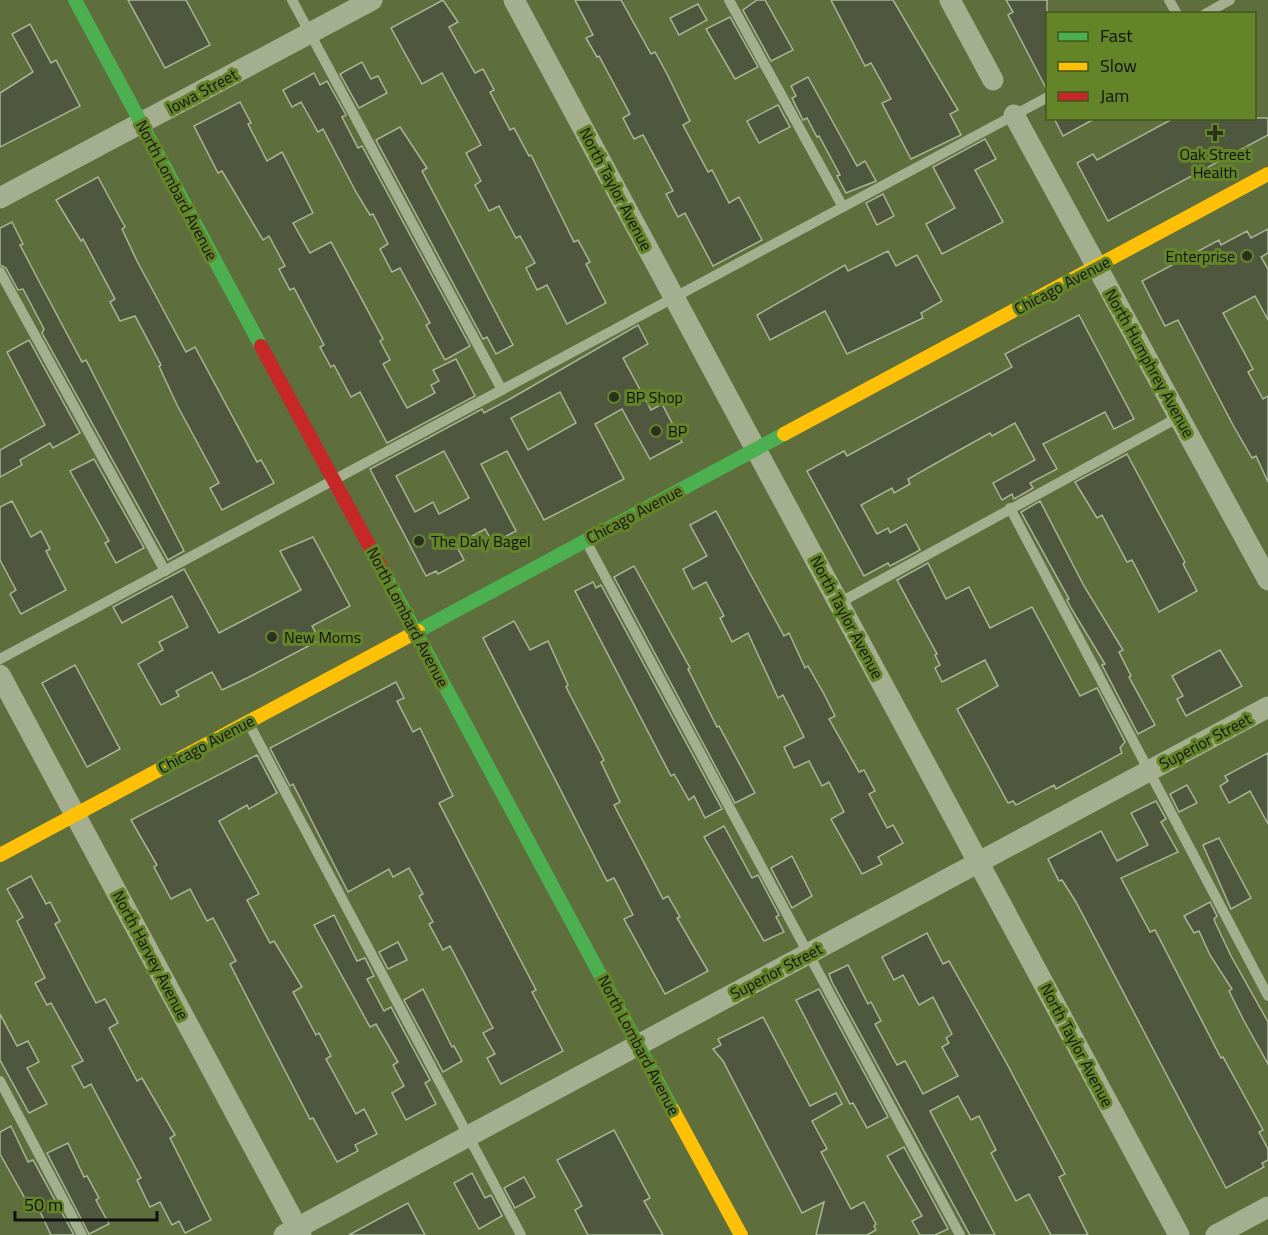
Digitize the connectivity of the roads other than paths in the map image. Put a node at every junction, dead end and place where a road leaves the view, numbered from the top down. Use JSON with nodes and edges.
{"nodes":[{"id":1,"x":75,"y":0,"type":"edge"},
{"id":2,"x":292,"y":0,"type":"edge"},
{"id":3,"x":372,"y":0,"type":"edge"},
{"id":4,"x":514,"y":0,"type":"edge"},
{"id":5,"x":729,"y":0,"type":"edge"},
{"id":6,"x":950,"y":0,"type":"edge"},
{"id":7,"x":1230,"y":0,"type":"edge"},
{"id":8,"x":1209,"y":12,"type":"edge"},
{"id":9,"x":310,"y":33,"type":"junction"},
{"id":10,"x":993,"y":80,"type":"dead end"},
{"id":11,"x":1046,"y":98,"type":"edge"},
{"id":12,"x":1014,"y":115,"type":"junction"},
{"id":13,"x":141,"y":123,"type":"junction"},
{"id":14,"x":1268,"y":174,"type":"edge"},
{"id":15,"x":0,"y":198,"type":"edge"},
{"id":16,"x":843,"y":207,"type":"junction"},
{"id":17,"x":1096,"y":266,"type":"junction"},
{"id":18,"x":0,"y":272,"type":"edge"},
{"id":19,"x":675,"y":298,"type":"junction"},
{"id":20,"x":502,"y":390,"type":"junction"},
{"id":21,"x":1179,"y":417,"type":"junction"},
{"id":22,"x":756,"y":449,"type":"junction"},
{"id":23,"x":334,"y":480,"type":"junction"},
{"id":24,"x":1010,"y":508,"type":"junction"},
{"id":25,"x":586,"y":540,"type":"junction"},
{"id":26,"x":165,"y":571,"type":"junction"},
{"id":27,"x":1268,"y":580,"type":"edge"},
{"id":28,"x":839,"y":603,"type":"junction"},
{"id":29,"x":416,"y":632,"type":"junction"},
{"id":30,"x":0,"y":659,"type":"edge"},
{"id":31,"x":0,"y":675,"type":"edge"},
{"id":32,"x":1268,"y":707,"type":"edge"},
{"id":33,"x":248,"y":722,"type":"junction"},
{"id":34,"x":1148,"y":772,"type":"junction"},
{"id":35,"x":76,"y":814,"type":"junction"},
{"id":36,"x":0,"y":855,"type":"edge"},
{"id":37,"x":979,"y":862,"type":"junction"},
{"id":38,"x":808,"y":954,"type":"junction"},
{"id":39,"x":1268,"y":996,"type":"edge"},
{"id":40,"x":638,"y":1045,"type":"junction"},
{"id":41,"x":0,"y":1081,"type":"edge"},
{"id":42,"x":468,"y":1137,"type":"junction"},
{"id":43,"x":1268,"y":1207,"type":"edge"},
{"id":44,"x":294,"y":1233,"type":"edge"},
{"id":45,"x":82,"y":1235,"type":"edge"},
{"id":46,"x":520,"y":1235,"type":"edge"},
{"id":47,"x":741,"y":1235,"type":"edge"},
{"id":48,"x":960,"y":1235,"type":"edge"},
{"id":49,"x":1179,"y":1235,"type":"edge"},
{"id":50,"x":1216,"y":1235,"type":"edge"}],
"edges":[{"from":1,"to":13,"type":"main road","name":"North Lombard Avenue"},
{"from":2,"to":9,"type":"lane"},
{"from":3,"to":9,"type":"street","name":"Iowa Street"},
{"from":4,"to":19,"type":"street","name":"North Taylor Avenue"},
{"from":5,"to":16,"type":"lane"},
{"from":6,"to":10,"type":"street"},
{"from":7,"to":8,"type":"lane"},
{"from":9,"to":13,"type":"street","name":"Iowa Street"},
{"from":9,"to":20,"type":"lane"},
{"from":11,"to":12,"type":"lane"},
{"from":12,"to":16,"type":"lane"},
{"from":12,"to":17,"type":"street","name":"North Humphrey Avenue"},
{"from":13,"to":15,"type":"street","name":"Iowa Street"},
{"from":13,"to":23,"type":"main road","name":"North Lombard Avenue"},
{"from":14,"to":17,"type":"main road","name":"Chicago Avenue"},
{"from":16,"to":19,"type":"lane"},
{"from":17,"to":21,"type":"street","name":"North Humphrey Avenue"},
{"from":17,"to":22,"type":"main road","name":"Chicago Avenue"},
{"from":18,"to":26,"type":"lane"},
{"from":19,"to":20,"type":"lane"},
{"from":19,"to":22,"type":"street","name":"North Taylor Avenue"},
{"from":20,"to":23,"type":"lane"},
{"from":21,"to":24,"type":"lane"},
{"from":21,"to":27,"type":"street","name":"North Humphrey Avenue"},
{"from":22,"to":25,"type":"main road","name":"Chicago Avenue"},
{"from":22,"to":28,"type":"street","name":"North Taylor Avenue"},
{"from":23,"to":26,"type":"lane"},
{"from":23,"to":29,"type":"main road","name":"North Lombard Avenue"},
{"from":24,"to":28,"type":"lane"},
{"from":24,"to":34,"type":"lane"},
{"from":25,"to":29,"type":"main road","name":"Chicago Avenue"},
{"from":25,"to":38,"type":"lane"},
{"from":26,"to":30,"type":"lane"},
{"from":28,"to":37,"type":"street","name":"North Taylor Avenue"},
{"from":29,"to":33,"type":"main road","name":"Chicago Avenue"},
{"from":29,"to":40,"type":"main road","name":"North Lombard Avenue"},
{"from":31,"to":35,"type":"street","name":"North Harvey Avenue"},
{"from":32,"to":34,"type":"street","name":"Superior Street"},
{"from":33,"to":35,"type":"main road","name":"Chicago Avenue"},
{"from":33,"to":42,"type":"lane"},
{"from":34,"to":37,"type":"street","name":"Superior Street"},
{"from":34,"to":39,"type":"lane"},
{"from":35,"to":36,"type":"main road","name":"Chicago Avenue"},
{"from":35,"to":44,"type":"street","name":"North Harvey Avenue"},
{"from":37,"to":38,"type":"street","name":"Superior Street"},
{"from":37,"to":49,"type":"street","name":"North Taylor Avenue"},
{"from":38,"to":40,"type":"street","name":"Superior Street"},
{"from":38,"to":48,"type":"lane"},
{"from":40,"to":42,"type":"street","name":"Superior Street"},
{"from":40,"to":47,"type":"main road","name":"North Lombard Avenue"},
{"from":41,"to":45,"type":"lane"},
{"from":42,"to":44,"type":"street","name":"Superior Street"},
{"from":42,"to":46,"type":"lane"},
{"from":43,"to":50,"type":"street"}]}
